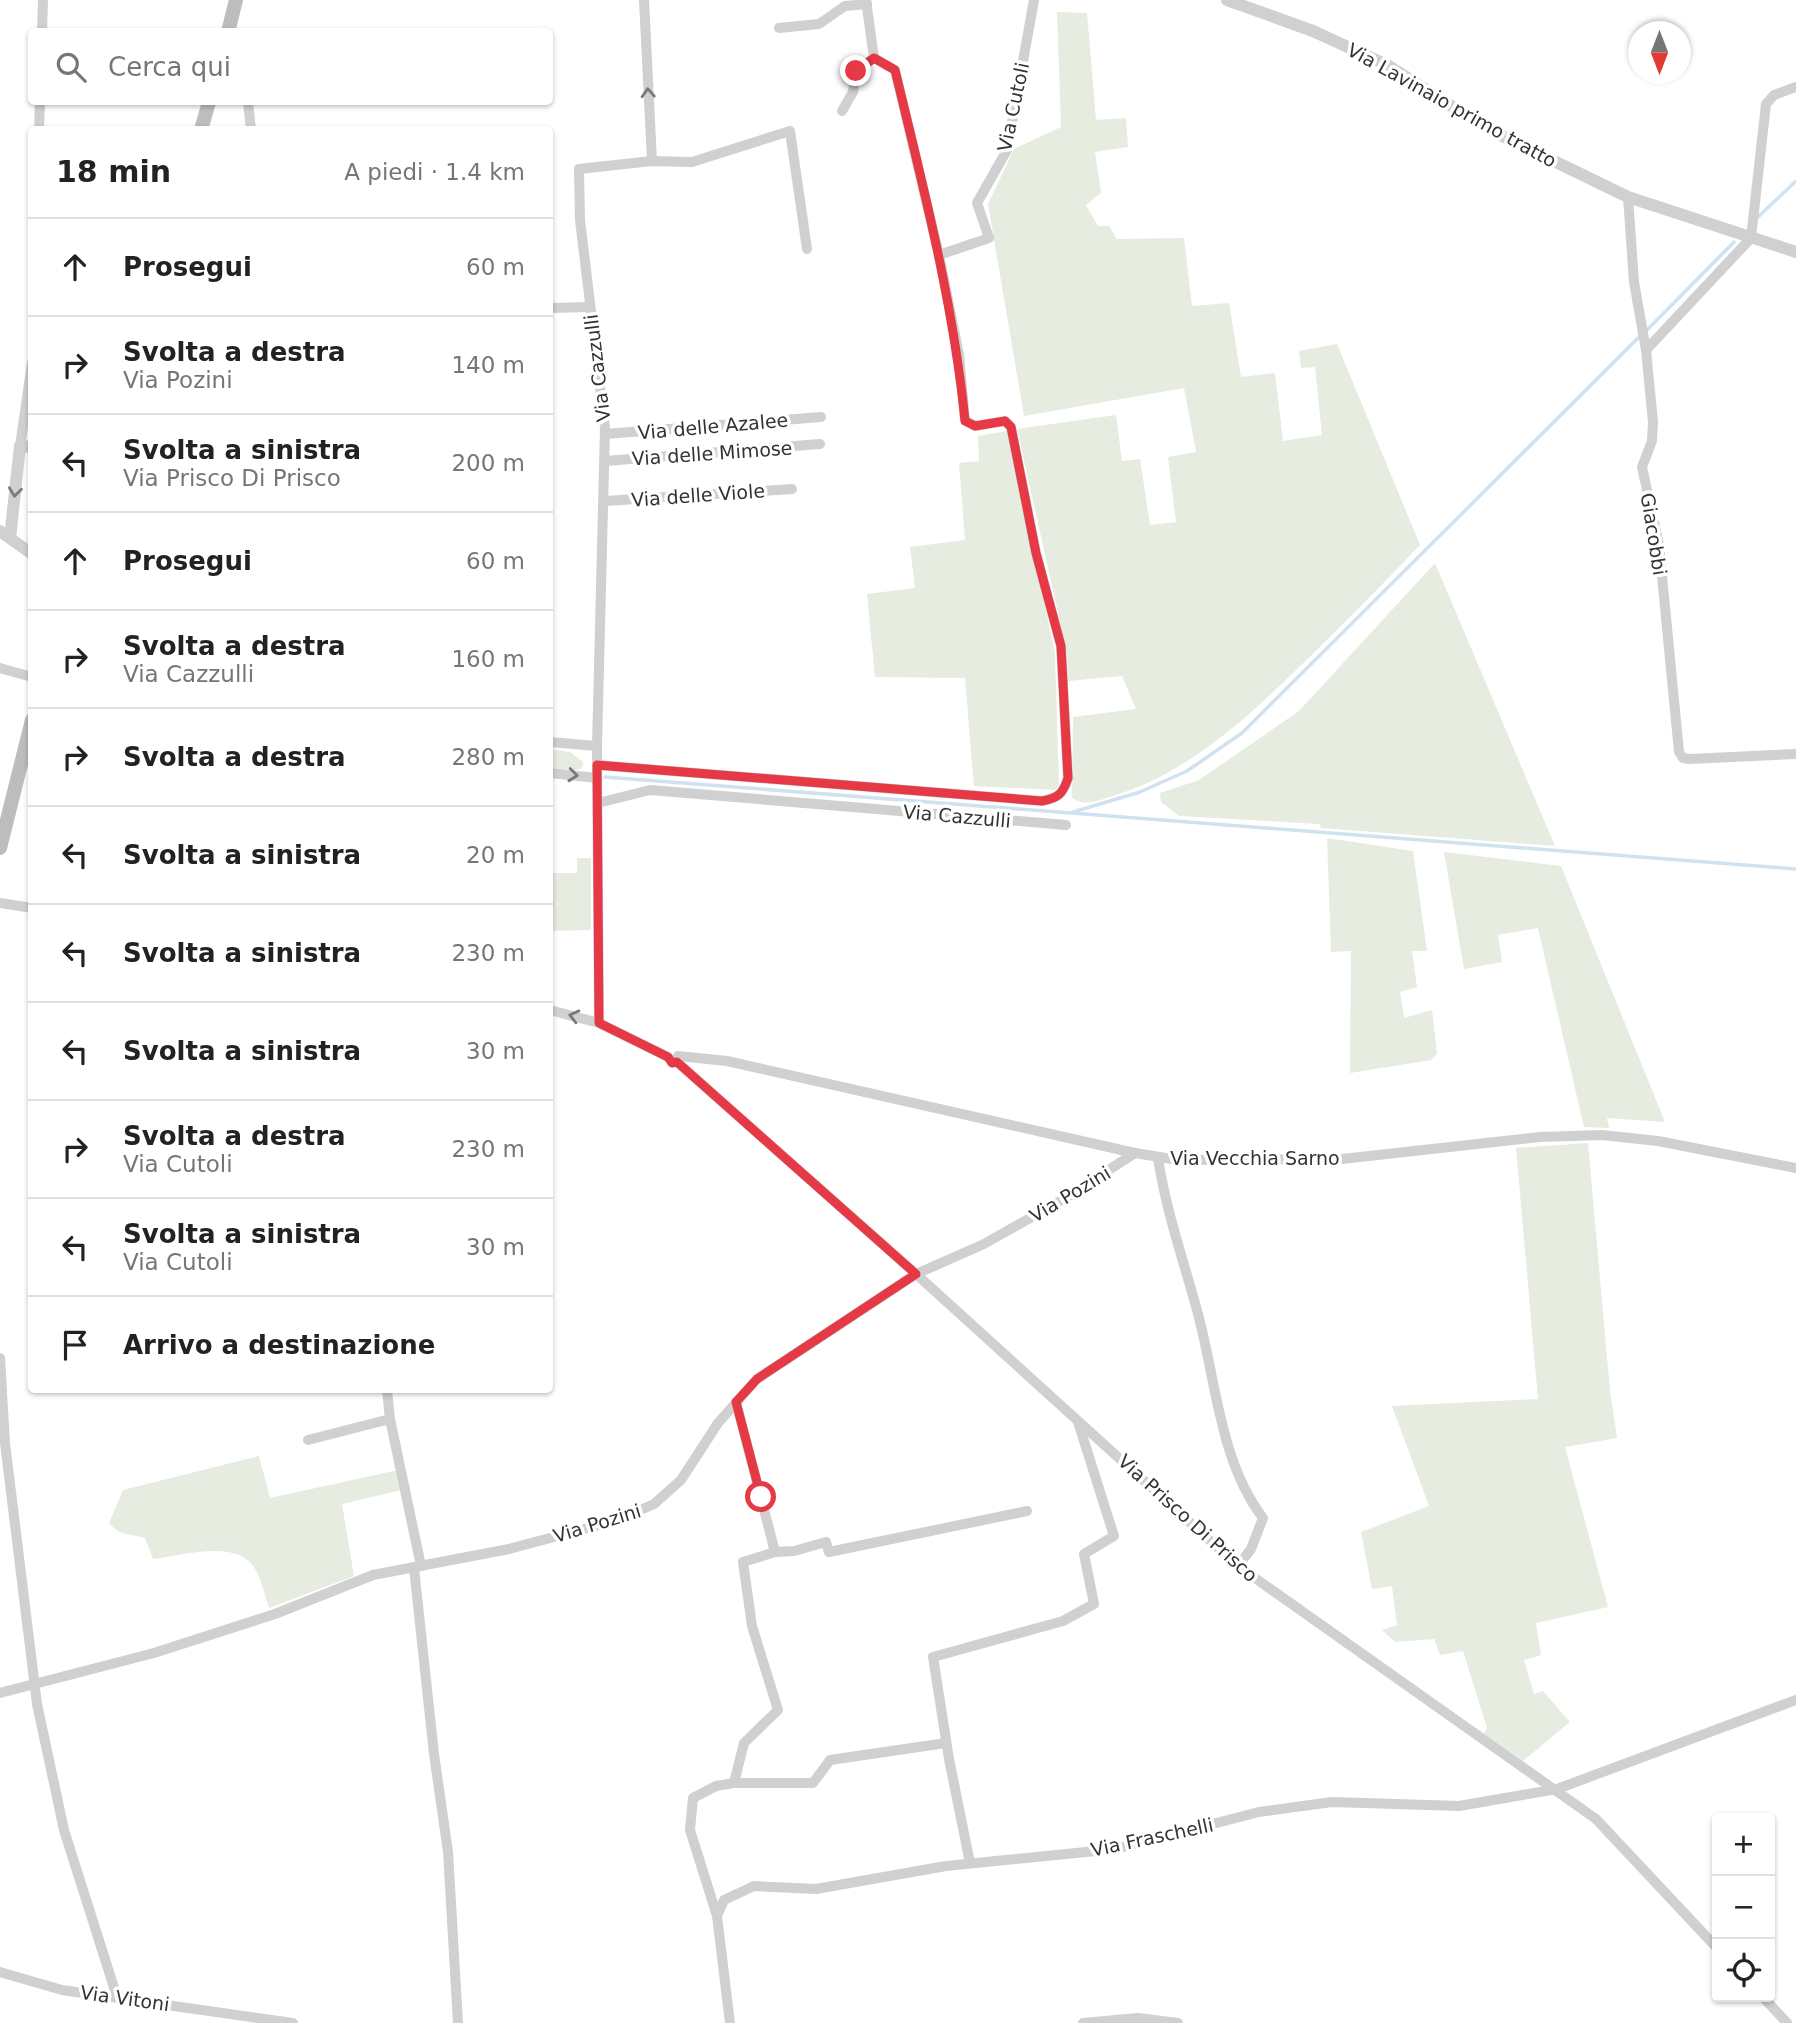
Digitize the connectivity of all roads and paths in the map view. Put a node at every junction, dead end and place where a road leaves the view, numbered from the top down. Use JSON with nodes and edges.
{"nodes":[{"id":1,"x":43,"y":0,"type":"edge"},
{"id":2,"x":236,"y":0,"type":"edge"},
{"id":3,"x":644,"y":0,"type":"edge"},
{"id":4,"x":1034,"y":0,"type":"edge"},
{"id":5,"x":1227,"y":0,"type":"edge"},
{"id":6,"x":866,"y":2,"type":"edge"},
{"id":7,"x":232,"y":27,"type":"edge"},
{"id":8,"x":42,"y":28,"type":"edge"},
{"id":9,"x":779,"y":28,"type":"dead end"},
{"id":10,"x":874,"y":58,"type":"junction"},
{"id":11,"x":1796,"y":87,"type":"edge"},
{"id":12,"x":40,"y":105,"type":"edge"},
{"id":13,"x":208,"y":105,"type":"edge"},
{"id":14,"x":248,"y":105,"type":"edge"},
{"id":15,"x":842,"y":111,"type":"dead end"},
{"id":16,"x":39,"y":126,"type":"edge"},
{"id":17,"x":202,"y":126,"type":"edge"},
{"id":18,"x":251,"y":126,"type":"edge"},
{"id":19,"x":652,"y":161,"type":"junction"},
{"id":20,"x":1628,"y":197,"type":"junction"},
{"id":21,"x":1751,"y":238,"type":"junction"},
{"id":22,"x":807,"y":250,"type":"dead end"},
{"id":23,"x":1796,"y":252,"type":"edge"},
{"id":24,"x":939,"y":255,"type":"junction"},
{"id":25,"x":590,"y":307,"type":"junction"},
{"id":26,"x":553,"y":308,"type":"edge"},
{"id":27,"x":1645,"y":346,"type":"junction"},
{"id":28,"x":821,"y":417,"type":"dead end"},
{"id":29,"x":28,"y":418,"type":"edge"},
{"id":30,"x":605,"y":434,"type":"junction"},
{"id":31,"x":820,"y":444,"type":"dead end"},
{"id":32,"x":26,"y":446,"type":"edge"},
{"id":33,"x":605,"y":461,"type":"junction"},
{"id":34,"x":792,"y":489,"type":"dead end"},
{"id":35,"x":605,"y":502,"type":"junction"},
{"id":36,"x":5,"y":534,"type":"edge"},
{"id":37,"x":28,"y":551,"type":"edge"},
{"id":38,"x":0,"y":668,"type":"edge"},
{"id":39,"x":28,"y":676,"type":"edge"},
{"id":40,"x":28,"y":735,"type":"edge"},
{"id":41,"x":553,"y":741,"type":"edge"},
{"id":42,"x":597,"y":746,"type":"junction"},
{"id":43,"x":1796,"y":754,"type":"edge"},
{"id":44,"x":597,"y":765,"type":"junction"},
{"id":45,"x":553,"y":773,"type":"edge"},
{"id":46,"x":597,"y":778,"type":"junction"},
{"id":47,"x":598,"y":803,"type":"junction"},
{"id":48,"x":1066,"y":825,"type":"dead end"},
{"id":49,"x":0,"y":848,"type":"edge"},
{"id":50,"x":0,"y":903,"type":"edge"},
{"id":51,"x":28,"y":907,"type":"edge"},
{"id":52,"x":553,"y":1011,"type":"edge"},
{"id":53,"x":599,"y":1023,"type":"junction"},
{"id":54,"x":674,"y":1059,"type":"junction"},
{"id":55,"x":1135,"y":1153,"type":"junction"},
{"id":56,"x":1157,"y":1158,"type":"junction"},
{"id":57,"x":1796,"y":1168,"type":"edge"},
{"id":58,"x":916,"y":1274,"type":"junction"},
{"id":59,"x":0,"y":1358,"type":"edge"},
{"id":60,"x":387,"y":1393,"type":"edge"},
{"id":61,"x":736,"y":1402,"type":"junction"},
{"id":62,"x":390,"y":1419,"type":"junction"},
{"id":63,"x":1078,"y":1419,"type":"junction"},
{"id":64,"x":308,"y":1440,"type":"dead end"},
{"id":65,"x":1027,"y":1511,"type":"dead end"},
{"id":66,"x":775,"y":1552,"type":"junction"},
{"id":67,"x":1238,"y":1566,"type":"junction"},
{"id":68,"x":417,"y":1567,"type":"junction"},
{"id":69,"x":35,"y":1685,"type":"junction"},
{"id":70,"x":0,"y":1693,"type":"edge"},
{"id":71,"x":1796,"y":1700,"type":"edge"},
{"id":72,"x":946,"y":1743,"type":"junction"},
{"id":73,"x":734,"y":1783,"type":"junction"},
{"id":74,"x":1557,"y":1789,"type":"junction"},
{"id":75,"x":970,"y":1863,"type":"junction"},
{"id":76,"x":717,"y":1916,"type":"junction"},
{"id":77,"x":1712,"y":1943,"type":"edge"},
{"id":78,"x":0,"y":1972,"type":"edge"},
{"id":79,"x":117,"y":1997,"type":"junction"},
{"id":80,"x":1768,"y":2002,"type":"edge"},
{"id":81,"x":293,"y":2023,"type":"edge"},
{"id":82,"x":458,"y":2023,"type":"edge"},
{"id":83,"x":730,"y":2023,"type":"edge"},
{"id":84,"x":1083,"y":2023,"type":"edge"},
{"id":85,"x":1178,"y":2023,"type":"edge"},
{"id":86,"x":1787,"y":2023,"type":"edge"}],
"edges":[{"from":1,"to":8,"type":"street"},
{"from":2,"to":7,"type":"main road"},
{"from":19,"to":3,"type":"street","one_way":true},
{"from":4,"to":24,"type":"street","name":"Via Cutoli"},
{"from":5,"to":20,"type":"street","name":"Via Lavinaio primo tratto"},
{"from":6,"to":9,"type":"street"},
{"from":6,"to":10,"type":"street"},
{"from":10,"to":15,"type":"street"},
{"from":10,"to":24,"type":"street"},
{"from":11,"to":21,"type":"street"},
{"from":12,"to":16,"type":"street"},
{"from":13,"to":17,"type":"main road"},
{"from":14,"to":18,"type":"street"},
{"from":19,"to":22,"type":"street"},
{"from":19,"to":25,"type":"street","name":"Via Cazzulli"},
{"from":20,"to":21,"type":"street","name":"Via Lavinaio primo tratto"},
{"from":20,"to":27,"type":"street","name":"Giacobbi"},
{"from":21,"to":23,"type":"street","name":"Via Lavinaio primo tratto"},
{"from":21,"to":27,"type":"street"},
{"from":24,"to":44,"type":"street"},
{"from":25,"to":26,"type":"street"},
{"from":25,"to":30,"type":"street","name":"Via Cazzulli"},
{"from":27,"to":43,"type":"street","name":"Giacobbi"},
{"from":28,"to":30,"type":"street","name":"Via delle Azalee"},
{"from":29,"to":32,"type":"street"},
{"from":30,"to":33,"type":"street","name":"Via Cazzulli"},
{"from":31,"to":33,"type":"street","name":"Via delle Mimose"},
{"from":32,"to":36,"type":"street","one_way":true},
{"from":33,"to":35,"type":"street","name":"Via Cazzulli"},
{"from":34,"to":35,"type":"street","name":"Via delle Viole"},
{"from":35,"to":42,"type":"street","name":"Via Cazzulli"},
{"from":36,"to":37,"type":"street"},
{"from":38,"to":39,"type":"street"},
{"from":40,"to":49,"type":"main road"},
{"from":41,"to":42,"type":"street"},
{"from":42,"to":44,"type":"street","name":"Via Cazzulli"},
{"from":44,"to":46,"type":"street","name":"Via Cazzulli"},
{"from":45,"to":46,"type":"street","one_way":true},
{"from":46,"to":47,"type":"street","name":"Via Cazzulli"},
{"from":47,"to":48,"type":"street","name":"Via Cazzulli"},
{"from":47,"to":53,"type":"street","name":"Via Cazzulli"},
{"from":50,"to":51,"type":"street"},
{"from":53,"to":52,"type":"street","one_way":true},
{"from":53,"to":54,"type":"street"},
{"from":54,"to":55,"type":"street","name":"Via Vecchia Sarno"},
{"from":54,"to":58,"type":"street","name":"Via Prisco Di Prisco"},
{"from":55,"to":56,"type":"street","name":"Via Vecchia Sarno"},
{"from":55,"to":58,"type":"street","name":"Via Pozini"},
{"from":56,"to":57,"type":"street","name":"Via Vecchia Sarno"},
{"from":56,"to":67,"type":"street"},
{"from":58,"to":61,"type":"street","name":"Via Pozini"},
{"from":58,"to":63,"type":"street","name":"Via Prisco Di Prisco"},
{"from":59,"to":69,"type":"street"},
{"from":60,"to":62,"type":"street"},
{"from":61,"to":66,"type":"street"},
{"from":61,"to":68,"type":"street","name":"Via Pozini"},
{"from":62,"to":64,"type":"street"},
{"from":62,"to":68,"type":"street"},
{"from":63,"to":67,"type":"street","name":"Via Prisco Di Prisco"},
{"from":63,"to":72,"type":"street"},
{"from":65,"to":66,"type":"street"},
{"from":66,"to":73,"type":"street"},
{"from":67,"to":74,"type":"street","name":"Via Prisco Di Prisco"},
{"from":68,"to":69,"type":"street","name":"Via Pozini"},
{"from":68,"to":82,"type":"street"},
{"from":69,"to":70,"type":"street","name":"Via Pozini"},
{"from":69,"to":79,"type":"street"},
{"from":71,"to":74,"type":"street","name":"Via Fraschelli"},
{"from":72,"to":73,"type":"street"},
{"from":72,"to":75,"type":"street"},
{"from":73,"to":76,"type":"street"},
{"from":74,"to":75,"type":"street","name":"Via Fraschelli"},
{"from":74,"to":77,"type":"street","name":"Via Prisco Di Prisco"},
{"from":75,"to":76,"type":"street","name":"Via Fraschelli"},
{"from":76,"to":83,"type":"street"},
{"from":78,"to":79,"type":"street","name":"Via Vitoni"},
{"from":79,"to":81,"type":"street","name":"Via Vitoni"},
{"from":80,"to":86,"type":"street"},
{"from":84,"to":85,"type":"street"}]}
